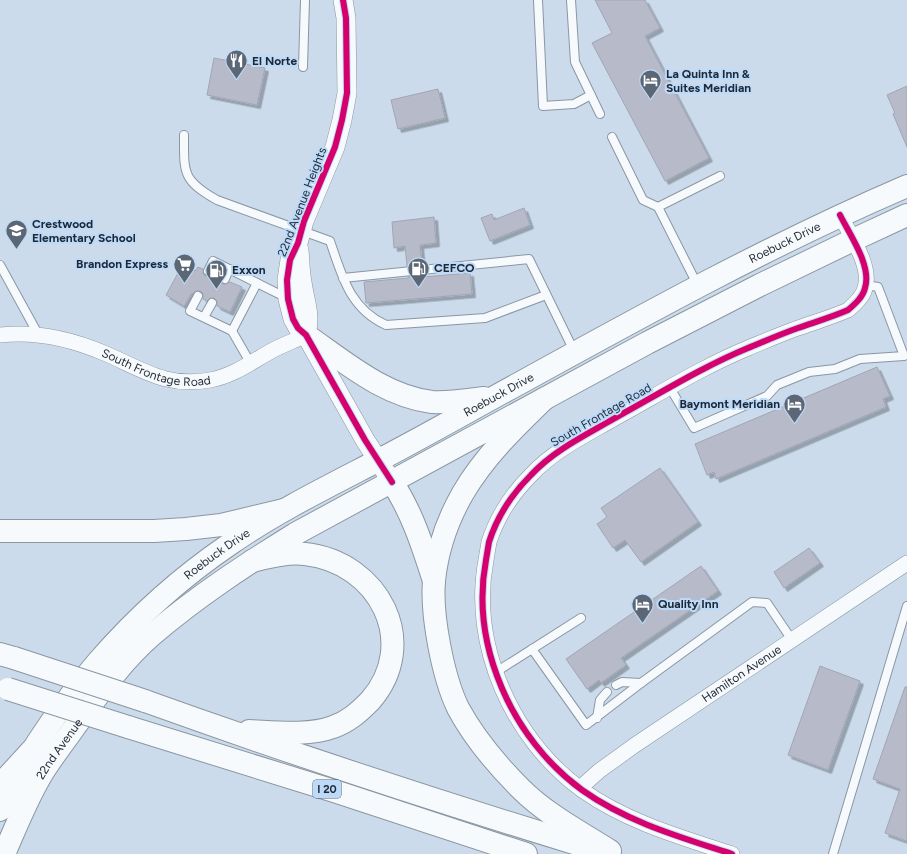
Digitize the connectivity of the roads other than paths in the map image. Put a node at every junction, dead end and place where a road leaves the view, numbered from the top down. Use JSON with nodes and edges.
{"nodes":[{"id":1,"x":305,"y":0,"type":"edge"},
{"id":2,"x":344,"y":0,"type":"edge"},
{"id":3,"x":538,"y":0,"type":"edge"},
{"id":4,"x":571,"y":0,"type":"edge"},
{"id":5,"x":303,"y":67,"type":"dead end"},
{"id":6,"x":591,"y":95,"type":"junction"},
{"id":7,"x":600,"y":114,"type":"dead end"},
{"id":8,"x":184,"y":135,"type":"dead end"},
{"id":9,"x":612,"y":137,"type":"dead end"},
{"id":10,"x":720,"y":176,"type":"dead end"},
{"id":11,"x":907,"y":186,"type":"edge"},
{"id":12,"x":658,"y":207,"type":"junction"},
{"id":13,"x":840,"y":215,"type":"junction"},
{"id":14,"x":907,"y":215,"type":"edge"},
{"id":15,"x":300,"y":237,"type":"junction"},
{"id":16,"x":852,"y":240,"type":"junction"},
{"id":17,"x":0,"y":265,"type":"edge"},
{"id":18,"x":229,"y":269,"type":"junction"},
{"id":19,"x":208,"y":272,"type":"dead end"},
{"id":20,"x":343,"y":278,"type":"junction"},
{"id":21,"x":225,"y":279,"type":"dead end"},
{"id":22,"x":257,"y":283,"type":"junction"},
{"id":23,"x":866,"y":285,"type":"junction"},
{"id":24,"x":699,"y":287,"type":"junction"},
{"id":25,"x":546,"y":295,"type":"junction"},
{"id":26,"x":198,"y":296,"type":"dead end"},
{"id":27,"x":288,"y":299,"type":"junction"},
{"id":28,"x":212,"y":303,"type":"dead end"},
{"id":29,"x":204,"y":317,"type":"junction"},
{"id":30,"x":232,"y":331,"type":"junction"},
{"id":31,"x":38,"y":334,"type":"junction"},
{"id":32,"x":0,"y":335,"type":"edge"},
{"id":33,"x":306,"y":336,"type":"junction"},
{"id":34,"x":575,"y":353,"type":"junction"},
{"id":35,"x":906,"y":357,"type":"edge"},
{"id":36,"x":251,"y":364,"type":"junction"},
{"id":37,"x":670,"y":388,"type":"junction"},
{"id":38,"x":495,"y":396,"type":"junction"},
{"id":39,"x":544,"y":400,"type":"junction"},
{"id":40,"x":378,"y":460,"type":"junction"},
{"id":41,"x":392,"y":482,"type":"junction"},
{"id":42,"x":284,"y":510,"type":"junction"},
{"id":43,"x":0,"y":531,"type":"edge"},
{"id":44,"x":252,"y":561,"type":"junction"},
{"id":45,"x":907,"y":563,"type":"edge"},
{"id":46,"x":434,"y":582,"type":"junction"},
{"id":47,"x":907,"y":606,"type":"edge"},
{"id":48,"x":581,"y":618,"type":"dead end"},
{"id":49,"x":792,"y":640,"type":"junction"},
{"id":50,"x":124,"y":648,"type":"junction"},
{"id":51,"x":532,"y":649,"type":"junction"},
{"id":52,"x":7,"y":656,"type":"edge"},
{"id":53,"x":496,"y":672,"type":"junction"},
{"id":54,"x":642,"y":683,"type":"junction"},
{"id":55,"x":616,"y":685,"type":"dead end"},
{"id":56,"x":4,"y":687,"type":"edge"},
{"id":57,"x":607,"y":692,"type":"dead end"},
{"id":58,"x":596,"y":718,"type":"junction"},
{"id":59,"x":224,"y":730,"type":"junction"},
{"id":60,"x":35,"y":747,"type":"junction"},
{"id":61,"x":0,"y":785,"type":"edge"},
{"id":62,"x":580,"y":788,"type":"junction"},
{"id":63,"x":0,"y":810,"type":"edge"},
{"id":64,"x":615,"y":852,"type":"edge"},
{"id":65,"x":4,"y":854,"type":"edge"},
{"id":66,"x":526,"y":854,"type":"edge"},
{"id":67,"x":732,"y":854,"type":"edge"},
{"id":68,"x":833,"y":854,"type":"edge"}],
"edges":[{"from":1,"to":5,"type":"lane"},
{"from":2,"to":15,"type":"street","name":"22nd Avenue Heights"},
{"from":3,"to":6,"type":"lane"},
{"from":4,"to":6,"type":"lane"},
{"from":6,"to":7,"type":"lane"},
{"from":8,"to":15,"type":"lane"},
{"from":9,"to":12,"type":"lane"},
{"from":10,"to":12,"type":"lane"},
{"from":11,"to":13,"type":"main road","name":"Roebuck Drive"},
{"from":12,"to":24,"type":"lane"},
{"from":13,"to":16,"type":"street"},
{"from":13,"to":24,"type":"main road","name":"Roebuck Drive"},
{"from":14,"to":16,"type":"main road","name":"Roebuck Drive"},
{"from":15,"to":20,"type":"lane"},
{"from":15,"to":27,"type":"street","name":"22nd Avenue Heights"},
{"from":15,"to":33,"type":"street","name":"22nd Avenue Heights"},
{"from":16,"to":23,"type":"street"},
{"from":16,"to":39,"type":"main road","name":"Roebuck Drive"},
{"from":17,"to":31,"type":"lane"},
{"from":18,"to":19,"type":"lane"},
{"from":18,"to":21,"type":"lane"},
{"from":18,"to":22,"type":"lane"},
{"from":20,"to":25,"type":"lane"},
{"from":20,"to":25,"type":"lane"},
{"from":22,"to":27,"type":"lane"},
{"from":22,"to":30,"type":"lane"},
{"from":23,"to":35,"type":"lane"},
{"from":23,"to":37,"type":"street","name":"South Frontage Road"},
{"from":24,"to":34,"type":"main road","name":"Roebuck Drive"},
{"from":25,"to":34,"type":"lane"},
{"from":26,"to":29,"type":"lane"},
{"from":27,"to":33,"type":"street","name":"22nd Avenue Heights"},
{"from":28,"to":29,"type":"lane"},
{"from":29,"to":30,"type":"lane"},
{"from":30,"to":36,"type":"lane"},
{"from":31,"to":32,"type":"street","name":"South Frontage Road"},
{"from":31,"to":36,"type":"street","name":"South Frontage Road"},
{"from":33,"to":36,"type":"street","name":"South Frontage Road"},
{"from":33,"to":38,"type":"main road"},
{"from":33,"to":40,"type":"street","name":"22nd Avenue Heights"},
{"from":34,"to":38,"type":"main road","name":"Roebuck Drive"},
{"from":35,"to":37,"type":"lane"},
{"from":37,"to":53,"type":"street","name":"South Frontage Road"},
{"from":38,"to":40,"type":"main road","name":"Roebuck Drive"},
{"from":39,"to":41,"type":"main road","name":"Roebuck Drive"},
{"from":39,"to":46,"type":"main road"},
{"from":40,"to":41,"type":"street","name":"22nd Avenue Heights"},
{"from":40,"to":42,"type":"main road","name":"Roebuck Drive"},
{"from":41,"to":44,"type":"main road","name":"Roebuck Drive"},
{"from":41,"to":46,"type":"main road"},
{"from":42,"to":43,"type":"main road"},
{"from":42,"to":50,"type":"main road","name":"Roebuck Drive"},
{"from":44,"to":50,"type":"main road","name":"Roebuck Drive"},
{"from":44,"to":59,"type":"main road"},
{"from":45,"to":49,"type":"street","name":"Hamilton Avenue"},
{"from":46,"to":64,"type":"main road"},
{"from":47,"to":68,"type":"lane"},
{"from":48,"to":51,"type":"lane"},
{"from":49,"to":54,"type":"lane"},
{"from":49,"to":62,"type":"street","name":"Hamilton Avenue"},
{"from":50,"to":60,"type":"main road","name":"22nd Avenue"},
{"from":50,"to":65,"type":"main road","name":"22nd Avenue"},
{"from":51,"to":53,"type":"lane"},
{"from":51,"to":58,"type":"lane"},
{"from":52,"to":59,"type":"main road","number":"I 20","bridge":true},
{"from":53,"to":62,"type":"street","name":"South Frontage Road"},
{"from":54,"to":55,"type":"lane"},
{"from":54,"to":58,"type":"lane"},
{"from":56,"to":66,"type":"main road","number":"I 20","bridge":true},
{"from":57,"to":58,"type":"lane"},
{"from":59,"to":64,"type":"main road","number":"I 20"},
{"from":60,"to":61,"type":"main road"},
{"from":60,"to":63,"type":"main road","name":"22nd Avenue"},
{"from":62,"to":67,"type":"street","name":"South Frontage Road"}]}
